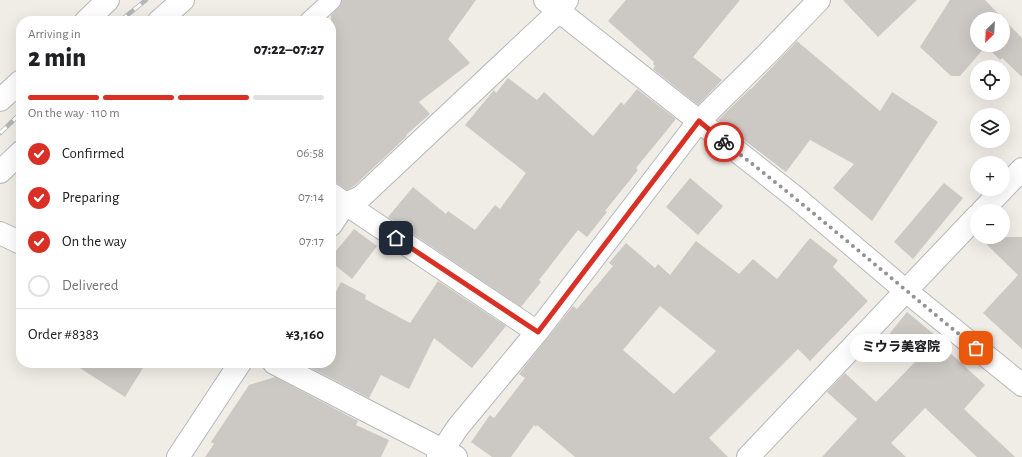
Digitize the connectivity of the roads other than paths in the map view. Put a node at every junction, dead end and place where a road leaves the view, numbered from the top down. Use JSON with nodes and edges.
{"nodes":[{"id":1,"x":108,"y":0,"type":"edge"},
{"id":2,"x":183,"y":0,"type":"edge"},
{"id":3,"x":332,"y":0,"type":"edge"},
{"id":4,"x":819,"y":0,"type":"edge"},
{"id":5,"x":557,"y":4,"type":"edge"},
{"id":6,"x":91,"y":16,"type":"edge"},
{"id":7,"x":165,"y":16,"type":"edge"},
{"id":8,"x":314,"y":16,"type":"edge"},
{"id":9,"x":16,"y":86,"type":"edge"},
{"id":10,"x":0,"y":100,"type":"edge"},
{"id":11,"x":699,"y":121,"type":"junction"},
{"id":12,"x":16,"y":157,"type":"edge"},
{"id":13,"x":1022,"y":169,"type":"edge"},
{"id":14,"x":0,"y":172,"type":"edge"},
{"id":15,"x":338,"y":199,"type":"edge"},
{"id":16,"x":989,"y":204,"type":"edge"},
{"id":17,"x":970,"y":223,"type":"edge"},
{"id":18,"x":0,"y":233,"type":"edge"},
{"id":19,"x":16,"y":241,"type":"edge"},
{"id":20,"x":906,"y":291,"type":"junction"},
{"id":21,"x":538,"y":332,"type":"junction"},
{"id":22,"x":237,"y":368,"type":"edge"},
{"id":23,"x":283,"y":368,"type":"edge"},
{"id":24,"x":1022,"y":385,"type":"edge"},
{"id":25,"x":446,"y":454,"type":"edge"},
{"id":26,"x":178,"y":457,"type":"edge"},
{"id":27,"x":748,"y":457,"type":"edge"}],
"edges":[{"from":1,"to":6,"type":"street"},
{"from":2,"to":7,"type":"street"},
{"from":3,"to":8,"type":"street"},
{"from":4,"to":11,"type":"street"},
{"from":5,"to":11,"type":"street"},
{"from":5,"to":15,"type":"street"},
{"from":9,"to":10,"type":"street"},
{"from":11,"to":20,"type":"street"},
{"from":11,"to":21,"type":"street"},
{"from":12,"to":14,"type":"street"},
{"from":13,"to":16,"type":"street"},
{"from":15,"to":21,"type":"street"},
{"from":17,"to":20,"type":"street"},
{"from":18,"to":19,"type":"street"},
{"from":20,"to":24,"type":"street"},
{"from":20,"to":27,"type":"street"},
{"from":21,"to":25,"type":"street"},
{"from":22,"to":26,"type":"street"},
{"from":23,"to":25,"type":"street"}]}
